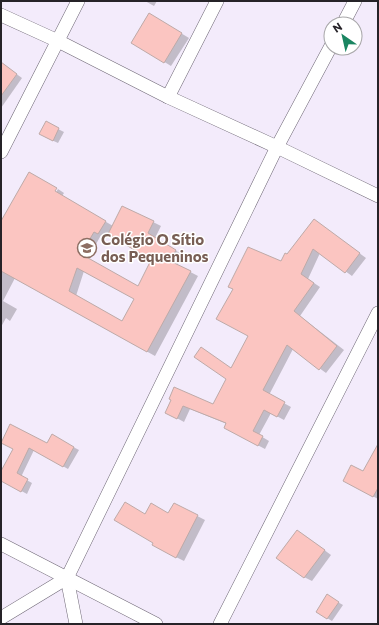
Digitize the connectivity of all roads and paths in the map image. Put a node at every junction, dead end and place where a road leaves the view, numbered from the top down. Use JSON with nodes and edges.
{"nodes":[{"id":1,"x":78,"y":1,"type":"edge"},
{"id":2,"x":218,"y":1,"type":"edge"},
{"id":3,"x":355,"y":1,"type":"edge"},
{"id":4,"x":1,"y":15,"type":"edge"},
{"id":5,"x":347,"y":16,"type":"edge"},
{"id":6,"x":58,"y":41,"type":"junction"},
{"id":7,"x":326,"y":56,"type":"edge"},
{"id":8,"x":168,"y":97,"type":"junction"},
{"id":9,"x":278,"y":147,"type":"junction"},
{"id":10,"x":1,"y":152,"type":"edge"},
{"id":11,"x":378,"y":196,"type":"edge"},
{"id":12,"x":378,"y":312,"type":"edge"},
{"id":13,"x":1,"y":544,"type":"edge"},
{"id":14,"x":67,"y":578,"type":"junction"},
{"id":15,"x":1,"y":618,"type":"edge"},
{"id":16,"x":76,"y":624,"type":"edge"},
{"id":17,"x":156,"y":624,"type":"edge"},
{"id":18,"x":220,"y":624,"type":"edge"}],
"edges":[{"from":1,"to":6,"type":"street"},
{"from":2,"to":8,"type":"street"},
{"from":3,"to":5,"type":"street"},
{"from":4,"to":6,"type":"street"},
{"from":6,"to":8,"type":"street"},
{"from":6,"to":10,"type":"street"},
{"from":7,"to":9,"type":"street"},
{"from":8,"to":9,"type":"street"},
{"from":9,"to":11,"type":"street"},
{"from":9,"to":14,"type":"street"},
{"from":12,"to":18,"type":"street"},
{"from":13,"to":14,"type":"street"},
{"from":14,"to":15,"type":"street"},
{"from":14,"to":16,"type":"street"},
{"from":14,"to":17,"type":"street"}]}
